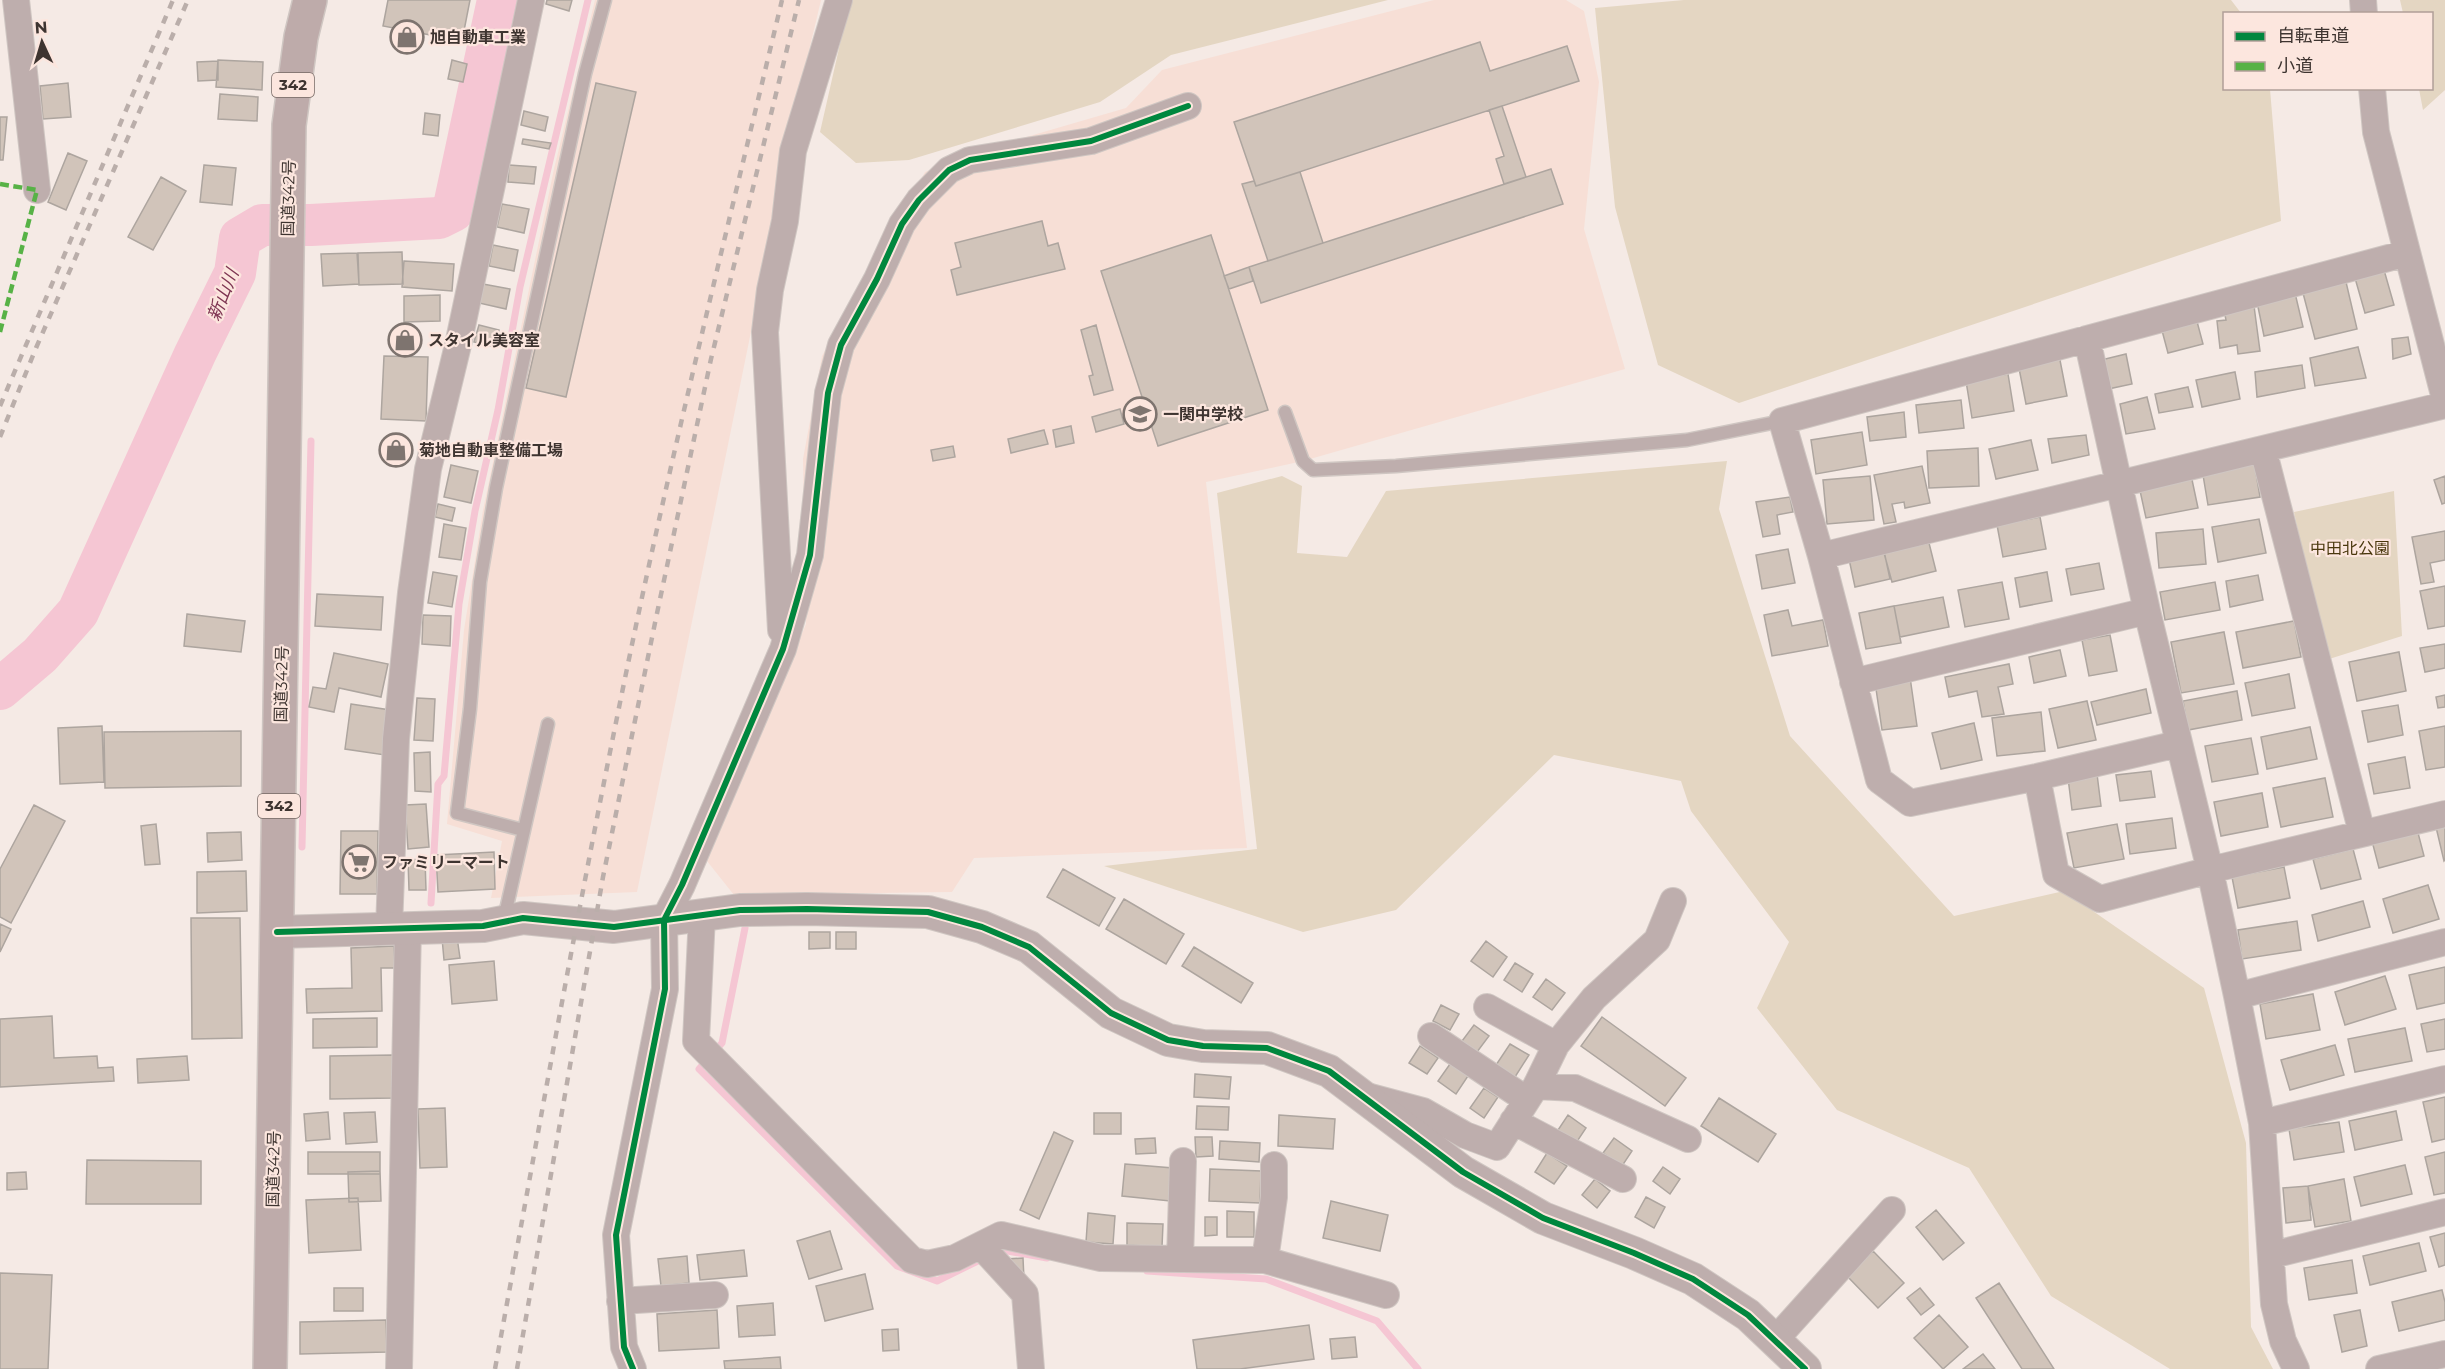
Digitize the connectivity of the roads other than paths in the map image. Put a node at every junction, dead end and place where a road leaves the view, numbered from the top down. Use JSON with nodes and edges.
{"nodes":[{"id":1,"x":16,"y":0,"type":"edge"},
{"id":2,"x":310,"y":0,"type":"edge"},
{"id":3,"x":531,"y":0,"type":"edge"},
{"id":4,"x":604,"y":0,"type":"edge"},
{"id":5,"x":839,"y":0,"type":"edge"},
{"id":6,"x":2372,"y":90,"type":"edge"},
{"id":7,"x":1188,"y":106,"type":"dead end"},
{"id":8,"x":37,"y":190,"type":"dead end"},
{"id":9,"x":2407,"y":253,"type":"junction"},
{"id":10,"x":2087,"y":339,"type":"junction"},
{"id":11,"x":2445,"y":399,"type":"edge"},
{"id":12,"x":2445,"y":405,"type":"edge"},
{"id":13,"x":1285,"y":412,"type":"dead end"},
{"id":14,"x":1782,"y":421,"type":"junction"},
{"id":15,"x":2263,"y":449,"type":"junction"},
{"id":16,"x":2119,"y":484,"type":"junction"},
{"id":17,"x":1821,"y":556,"type":"junction"},
{"id":18,"x":2147,"y":611,"type":"junction"},
{"id":19,"x":783,"y":649,"type":"junction"},
{"id":20,"x":1853,"y":682,"type":"junction"},
{"id":21,"x":548,"y":724,"type":"dead end"},
{"id":22,"x":2178,"y":744,"type":"junction"},
{"id":23,"x":2037,"y":777,"type":"junction"},
{"id":24,"x":2445,"y":814,"type":"edge"},
{"id":25,"x":523,"y":830,"type":"junction"},
{"id":26,"x":2362,"y":833,"type":"junction"},
{"id":27,"x":2210,"y":870,"type":"junction"},
{"id":28,"x":1673,"y":901,"type":"dead end"},
{"id":29,"x":702,"y":915,"type":"junction"},
{"id":30,"x":664,"y":920,"type":"junction"},
{"id":31,"x":503,"y":922,"type":"junction"},
{"id":32,"x":398,"y":928,"type":"junction"},
{"id":33,"x":277,"y":932,"type":"junction"},
{"id":34,"x":2445,"y":942,"type":"edge"},
{"id":35,"x":2237,"y":996,"type":"junction"},
{"id":36,"x":1487,"y":1007,"type":"dead end"},
{"id":37,"x":1431,"y":1036,"type":"dead end"},
{"id":38,"x":1556,"y":1045,"type":"junction"},
{"id":39,"x":2445,"y":1079,"type":"edge"},
{"id":40,"x":1531,"y":1093,"type":"junction"},
{"id":41,"x":1362,"y":1095,"type":"junction"},
{"id":42,"x":1513,"y":1121,"type":"junction"},
{"id":43,"x":2262,"y":1123,"type":"junction"},
{"id":44,"x":1688,"y":1139,"type":"dead end"},
{"id":45,"x":1183,"y":1161,"type":"dead end"},
{"id":46,"x":1274,"y":1165,"type":"dead end"},
{"id":47,"x":1623,"y":1179,"type":"dead end"},
{"id":48,"x":1892,"y":1210,"type":"dead end"},
{"id":49,"x":2445,"y":1212,"type":"edge"},
{"id":50,"x":981,"y":1246,"type":"junction"},
{"id":51,"x":2272,"y":1255,"type":"junction"},
{"id":52,"x":1179,"y":1259,"type":"junction"},
{"id":53,"x":1265,"y":1260,"type":"junction"},
{"id":54,"x":715,"y":1295,"type":"dead end"},
{"id":55,"x":1386,"y":1295,"type":"dead end"},
{"id":56,"x":620,"y":1301,"type":"junction"},
{"id":57,"x":1775,"y":1340,"type":"junction"},
{"id":58,"x":2445,"y":1354,"type":"edge"},
{"id":59,"x":270,"y":1369,"type":"edge"},
{"id":60,"x":399,"y":1369,"type":"edge"},
{"id":61,"x":633,"y":1369,"type":"edge"},
{"id":62,"x":1031,"y":1369,"type":"edge"},
{"id":63,"x":1805,"y":1369,"type":"edge"},
{"id":64,"x":2296,"y":1369,"type":"edge"},
{"id":65,"x":2379,"y":1369,"type":"edge"}],
"edges":[{"from":1,"to":8,"type":"street"},
{"from":2,"to":33,"type":"highway","name":"国道342号","number":"342"},
{"from":3,"to":32,"type":"street"},
{"from":4,"to":25,"type":"lane"},
{"from":5,"to":19,"type":"street"},
{"from":6,"to":9,"type":"street"},
{"from":7,"to":19,"type":"street"},
{"from":9,"to":10,"type":"street"},
{"from":9,"to":11,"type":"street"},
{"from":10,"to":14,"type":"street"},
{"from":10,"to":16,"type":"street"},
{"from":12,"to":15,"type":"street"},
{"from":13,"to":14,"type":"lane"},
{"from":14,"to":17,"type":"street"},
{"from":15,"to":16,"type":"street"},
{"from":15,"to":26,"type":"street"},
{"from":16,"to":17,"type":"street"},
{"from":16,"to":18,"type":"street"},
{"from":17,"to":20,"type":"street"},
{"from":18,"to":20,"type":"street"},
{"from":18,"to":22,"type":"street"},
{"from":19,"to":30,"type":"street"},
{"from":20,"to":23,"type":"street"},
{"from":21,"to":25,"type":"lane"},
{"from":22,"to":23,"type":"street"},
{"from":22,"to":27,"type":"street"},
{"from":23,"to":27,"type":"street"},
{"from":24,"to":26,"type":"street"},
{"from":25,"to":31,"type":"lane"},
{"from":26,"to":27,"type":"street"},
{"from":27,"to":35,"type":"street"},
{"from":28,"to":38,"type":"street"},
{"from":29,"to":30,"type":"street"},
{"from":29,"to":41,"type":"street"},
{"from":29,"to":50,"type":"street"},
{"from":30,"to":31,"type":"street"},
{"from":30,"to":56,"type":"street"},
{"from":31,"to":32,"type":"street"},
{"from":32,"to":33,"type":"street"},
{"from":32,"to":60,"type":"street"},
{"from":33,"to":59,"type":"highway","name":"国道342号","number":"342"},
{"from":34,"to":35,"type":"street"},
{"from":35,"to":43,"type":"street"},
{"from":36,"to":38,"type":"street"},
{"from":37,"to":40,"type":"street"},
{"from":38,"to":40,"type":"street"},
{"from":39,"to":43,"type":"street"},
{"from":40,"to":42,"type":"street"},
{"from":40,"to":44,"type":"street"},
{"from":41,"to":42,"type":"street"},
{"from":41,"to":57,"type":"street"},
{"from":42,"to":47,"type":"street"},
{"from":43,"to":51,"type":"street"},
{"from":45,"to":52,"type":"street"},
{"from":46,"to":53,"type":"street"},
{"from":48,"to":57,"type":"street"},
{"from":49,"to":51,"type":"street"},
{"from":50,"to":52,"type":"street"},
{"from":50,"to":62,"type":"street"},
{"from":51,"to":64,"type":"street"},
{"from":52,"to":53,"type":"street"},
{"from":53,"to":55,"type":"street"},
{"from":54,"to":56,"type":"street"},
{"from":56,"to":61,"type":"street"},
{"from":57,"to":63,"type":"street"},
{"from":58,"to":65,"type":"street"}]}
